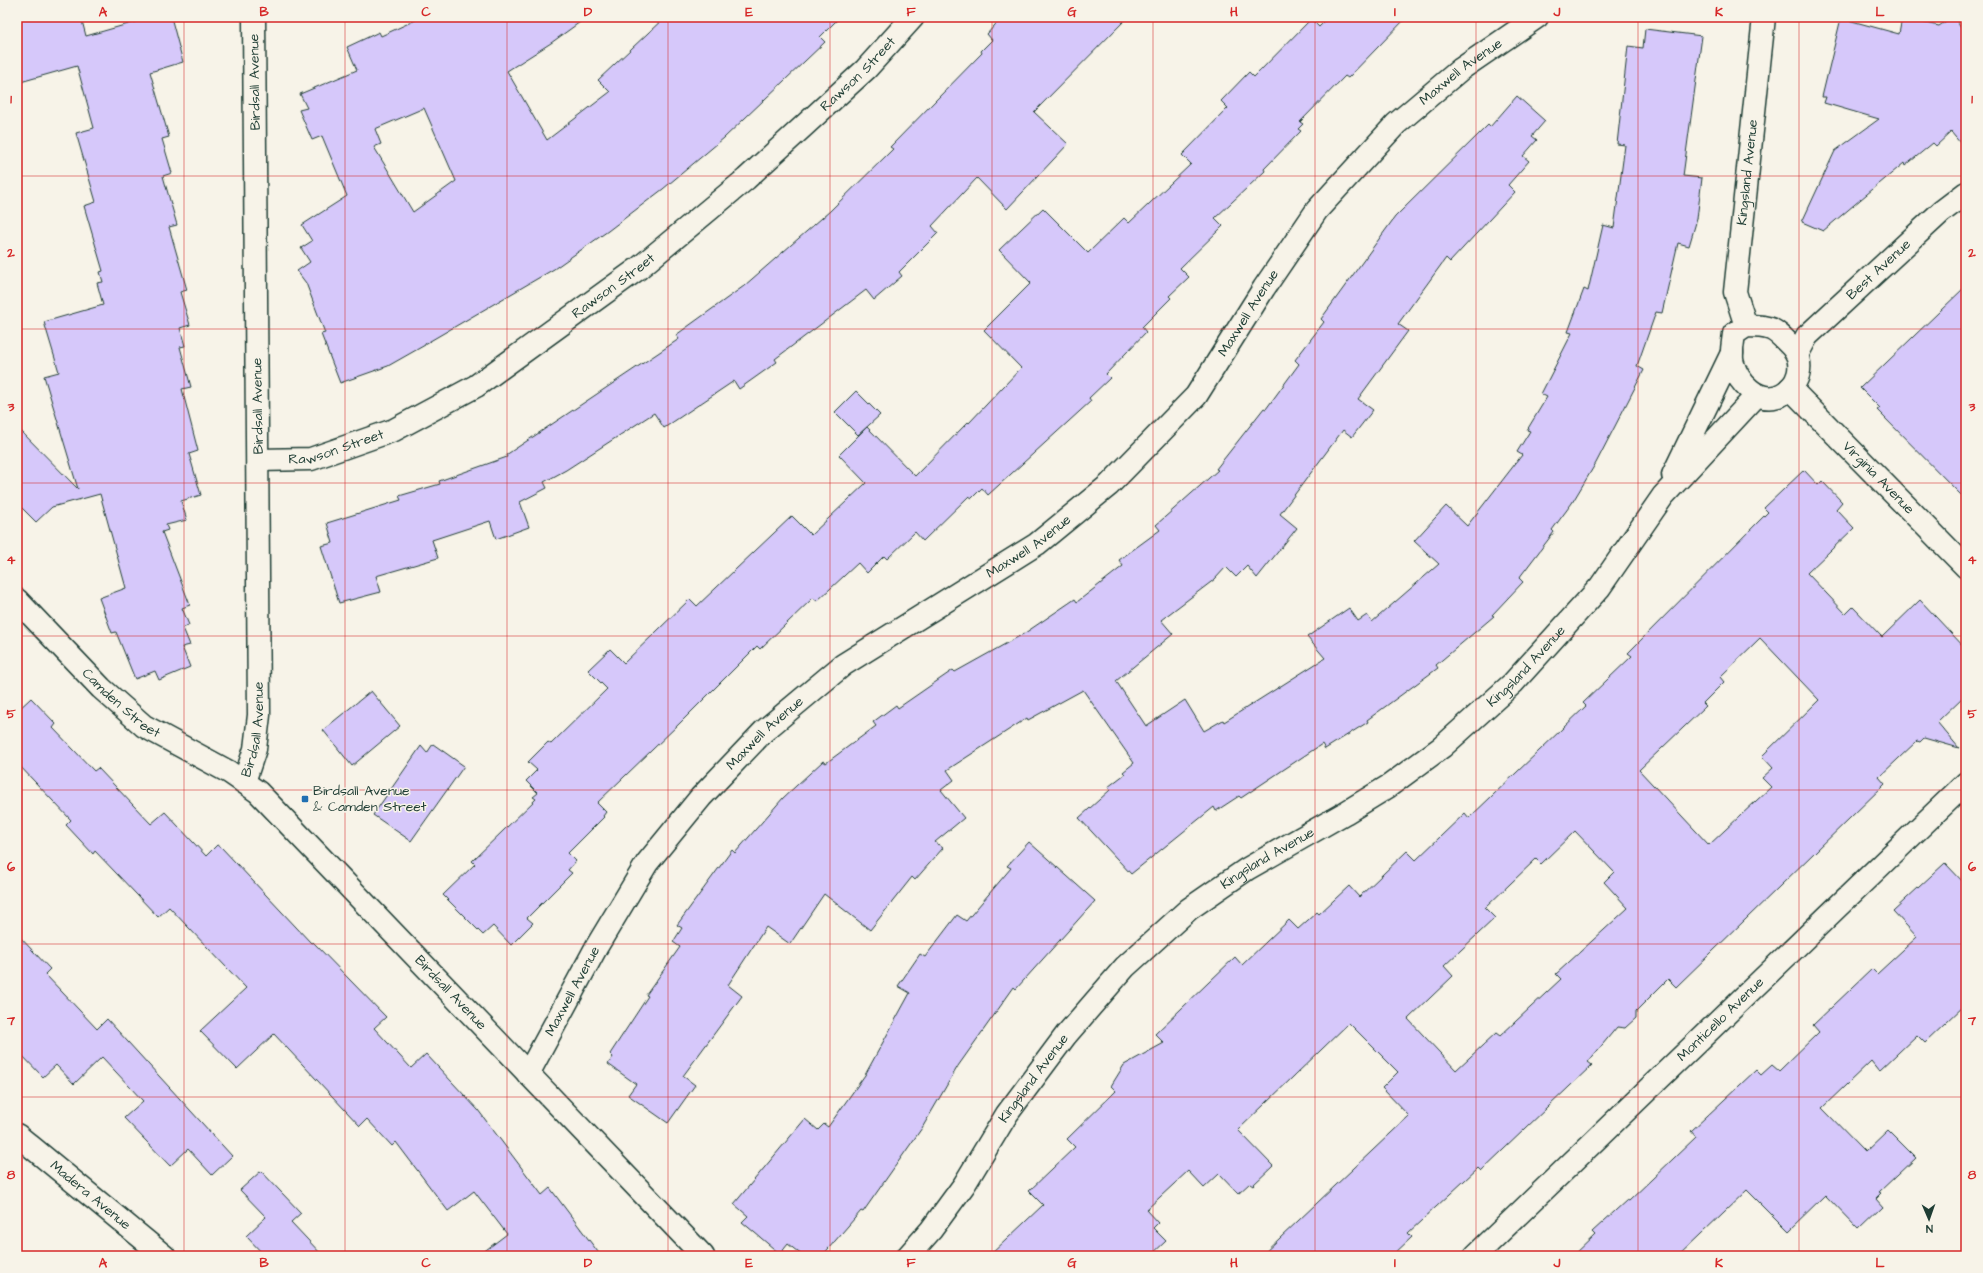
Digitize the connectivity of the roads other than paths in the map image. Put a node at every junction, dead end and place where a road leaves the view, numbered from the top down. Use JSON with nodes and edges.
{"nodes":[{"id":1,"x":254,"y":17,"type":"edge"},
{"id":2,"x":913,"y":17,"type":"edge"},
{"id":3,"x":1538,"y":17,"type":"edge"},
{"id":4,"x":1764,"y":17,"type":"edge"},
{"id":5,"x":1966,"y":193,"type":"edge"},
{"id":6,"x":1746,"y":326,"type":"junction"},
{"id":7,"x":1732,"y":353,"type":"junction"},
{"id":8,"x":1798,"y":353,"type":"junction"},
{"id":9,"x":1790,"y":388,"type":"junction"},
{"id":10,"x":1757,"y":395,"type":"junction"},
{"id":11,"x":258,"y":460,"type":"junction"},
{"id":12,"x":1663,"y":496,"type":"junction"},
{"id":13,"x":1966,"y":567,"type":"edge"},
{"id":14,"x":17,"y":600,"type":"edge"},
{"id":15,"x":244,"y":782,"type":"junction"},
{"id":16,"x":1966,"y":783,"type":"edge"},
{"id":17,"x":528,"y":1074,"type":"junction"},
{"id":18,"x":17,"y":1135,"type":"edge"},
{"id":19,"x":164,"y":1256,"type":"edge"},
{"id":20,"x":703,"y":1256,"type":"edge"},
{"id":21,"x":908,"y":1256,"type":"edge"},
{"id":22,"x":1475,"y":1256,"type":"edge"}],
"edges":[{"from":1,"to":11,"type":"street","name":"Birdsall Avenue"},
{"from":2,"to":11,"type":"street","name":"Rawson Street"},
{"from":3,"to":17,"type":"street","name":"Maxwell Avenue"},
{"from":4,"to":6,"type":"street","name":"Kingsland Avenue"},
{"from":5,"to":8,"type":"street","name":"Best Avenue"},
{"from":6,"to":7,"type":"street"},
{"from":6,"to":8,"type":"street"},
{"from":7,"to":10,"type":"street"},
{"from":7,"to":12,"type":"street","name":"Kingsland Avenue"},
{"from":8,"to":9,"type":"street"},
{"from":9,"to":10,"type":"street"},
{"from":9,"to":13,"type":"street","name":"Virginia Avenue"},
{"from":10,"to":12,"type":"street","name":"Kingsland Avenue"},
{"from":11,"to":15,"type":"street","name":"Birdsall Avenue"},
{"from":12,"to":21,"type":"street","name":"Kingsland Avenue"},
{"from":14,"to":15,"type":"street","name":"Camden Street"},
{"from":15,"to":17,"type":"street","name":"Birdsall Avenue"},
{"from":16,"to":22,"type":"street","name":"Monticello Avenue"},
{"from":17,"to":20,"type":"street","name":"Birdsall Avenue"},
{"from":18,"to":19,"type":"street","name":"Madera Avenue"}]}
